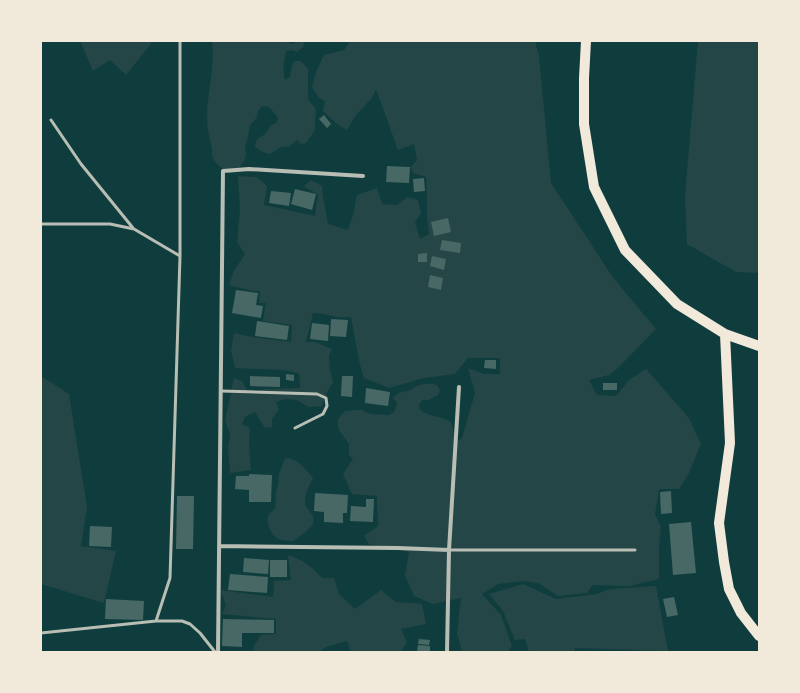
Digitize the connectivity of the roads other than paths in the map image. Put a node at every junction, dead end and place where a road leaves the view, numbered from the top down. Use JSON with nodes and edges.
{"nodes":[{"id":1,"x":180,"y":41,"type":"edge"},
{"id":2,"x":586,"y":41,"type":"edge"},
{"id":3,"x":51,"y":120,"type":"dead end"},
{"id":4,"x":363,"y":176,"type":"dead end"},
{"id":5,"x":41,"y":224,"type":"edge"},
{"id":6,"x":134,"y":229,"type":"junction"},
{"id":7,"x":180,"y":256,"type":"junction"},
{"id":8,"x":725,"y":334,"type":"junction"},
{"id":9,"x":759,"y":346,"type":"edge"},
{"id":10,"x":459,"y":386,"type":"dead end"},
{"id":11,"x":221,"y":391,"type":"junction"},
{"id":12,"x":295,"y":428,"type":"dead end"},
{"id":13,"x":219,"y":546,"type":"junction"},
{"id":14,"x":449,"y":550,"type":"junction"},
{"id":15,"x":635,"y":550,"type":"dead end"},
{"id":16,"x":156,"y":620,"type":"junction"},
{"id":17,"x":41,"y":633,"type":"edge"},
{"id":18,"x":759,"y":636,"type":"edge"},
{"id":19,"x":215,"y":652,"type":"edge"},
{"id":20,"x":218,"y":652,"type":"edge"},
{"id":21,"x":447,"y":652,"type":"edge"}],
"edges":[{"from":1,"to":7,"type":"lane"},
{"from":2,"to":8,"type":"highway"},
{"from":3,"to":6,"type":"lane"},
{"from":4,"to":11,"type":"street"},
{"from":5,"to":6,"type":"lane"},
{"from":6,"to":7,"type":"lane"},
{"from":7,"to":16,"type":"lane"},
{"from":8,"to":9,"type":"highway"},
{"from":8,"to":18,"type":"highway"},
{"from":10,"to":14,"type":"street"},
{"from":11,"to":12,"type":"lane"},
{"from":11,"to":13,"type":"street"},
{"from":13,"to":14,"type":"street"},
{"from":13,"to":20,"type":"street"},
{"from":14,"to":15,"type":"lane"},
{"from":14,"to":21,"type":"street"},
{"from":16,"to":17,"type":"lane"},
{"from":16,"to":19,"type":"lane"}]}
